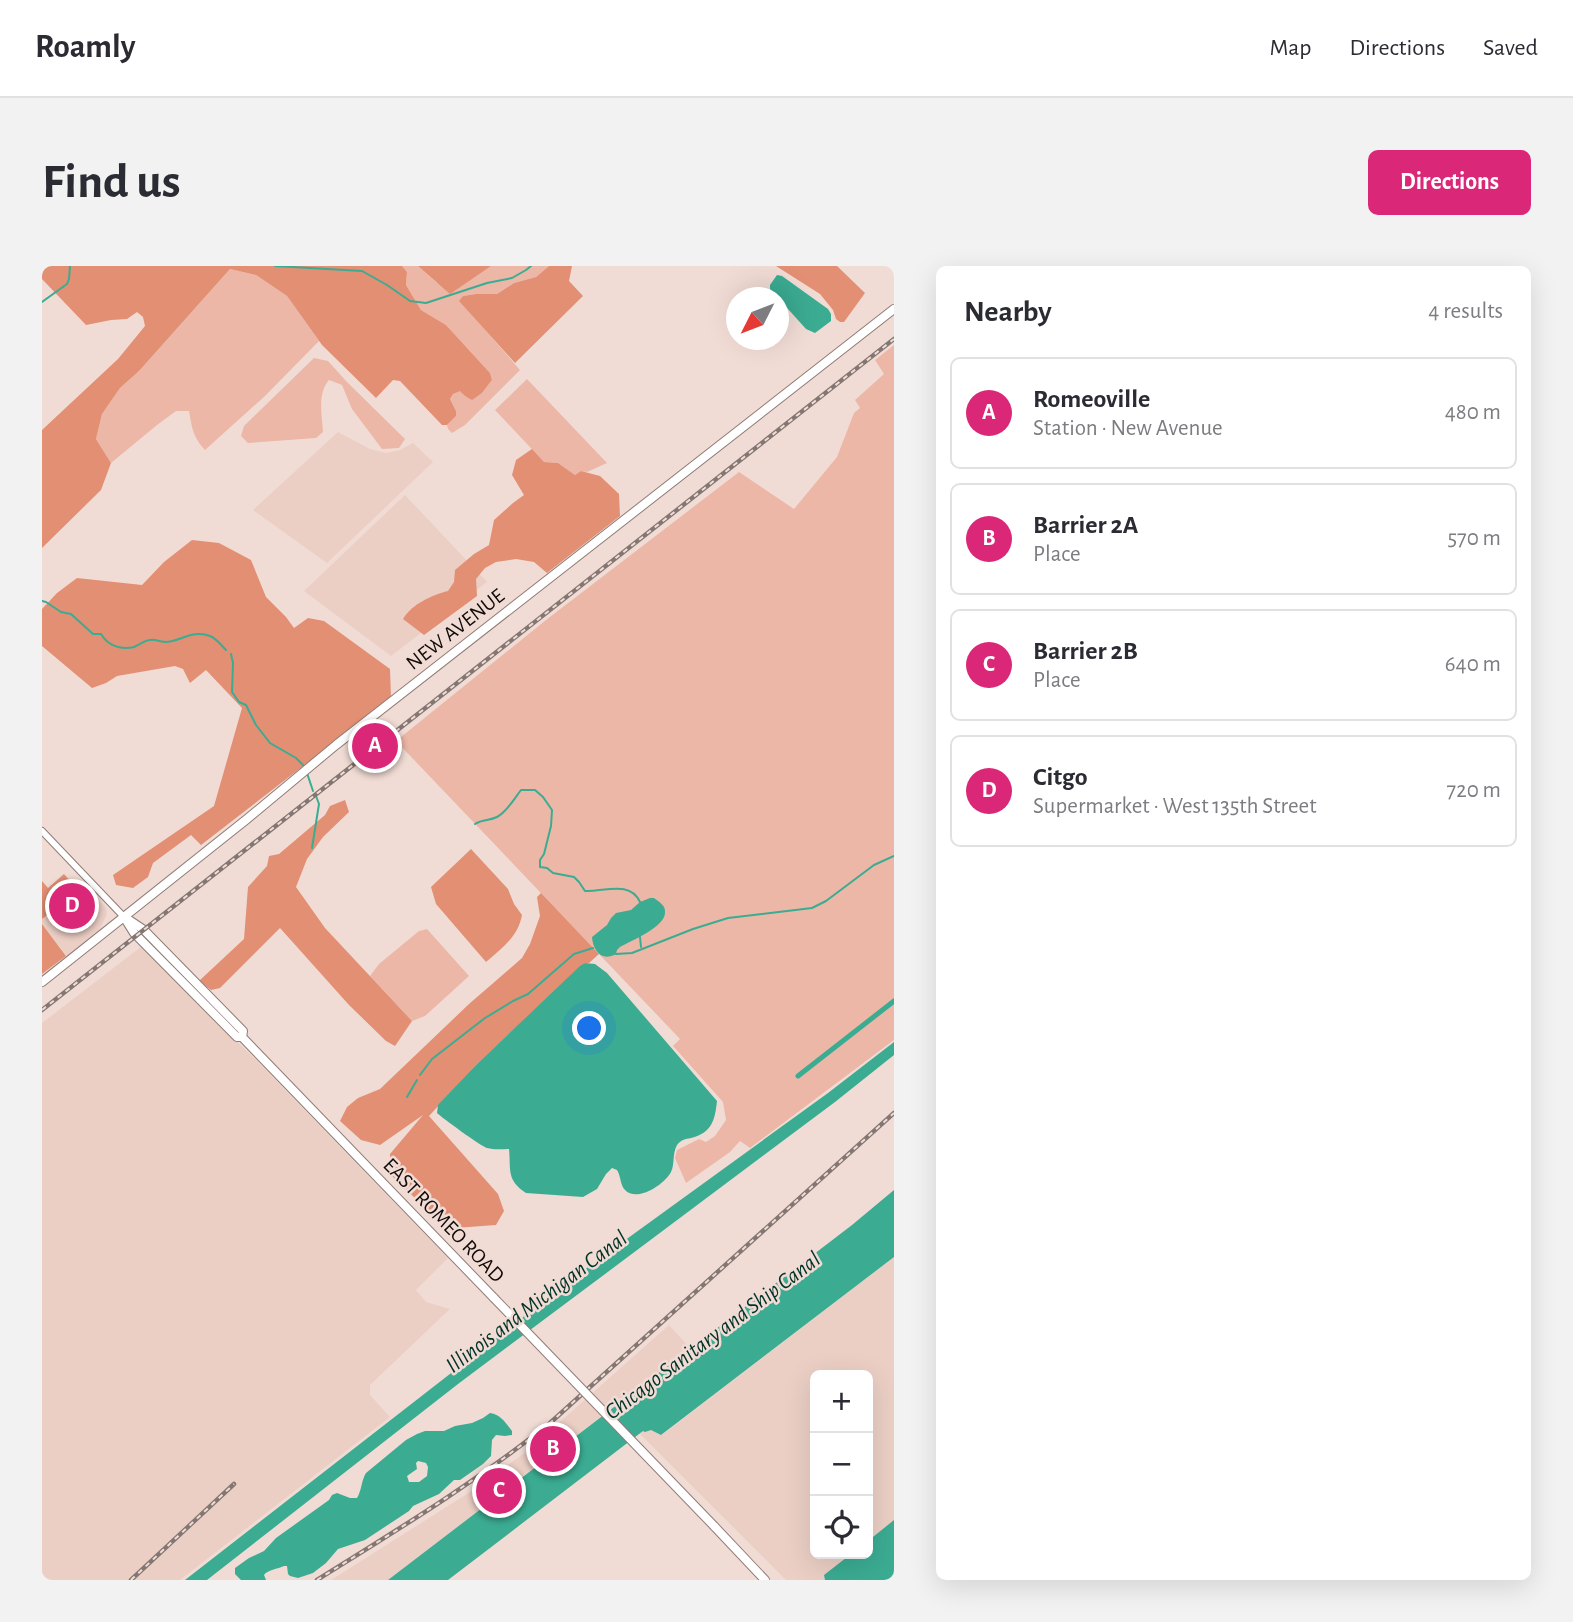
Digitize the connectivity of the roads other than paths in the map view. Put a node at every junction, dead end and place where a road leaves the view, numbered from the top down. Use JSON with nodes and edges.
{"nodes":[{"id":1,"x":894,"y":309,"type":"edge"},
{"id":2,"x":42,"y":831,"type":"edge"},
{"id":3,"x":124,"y":917,"type":"junction"},
{"id":4,"x":42,"y":982,"type":"edge"},
{"id":5,"x":765,"y":1580,"type":"edge"}],
"edges":[{"from":1,"to":3,"type":"main road","name":"NEW AVENUE"},
{"from":2,"to":3,"type":"street"},
{"from":3,"to":4,"type":"main road","name":"NEW AVENUE"},
{"from":3,"to":5,"type":"main road","name":"EAST ROMEO ROAD","bridge":true}]}
